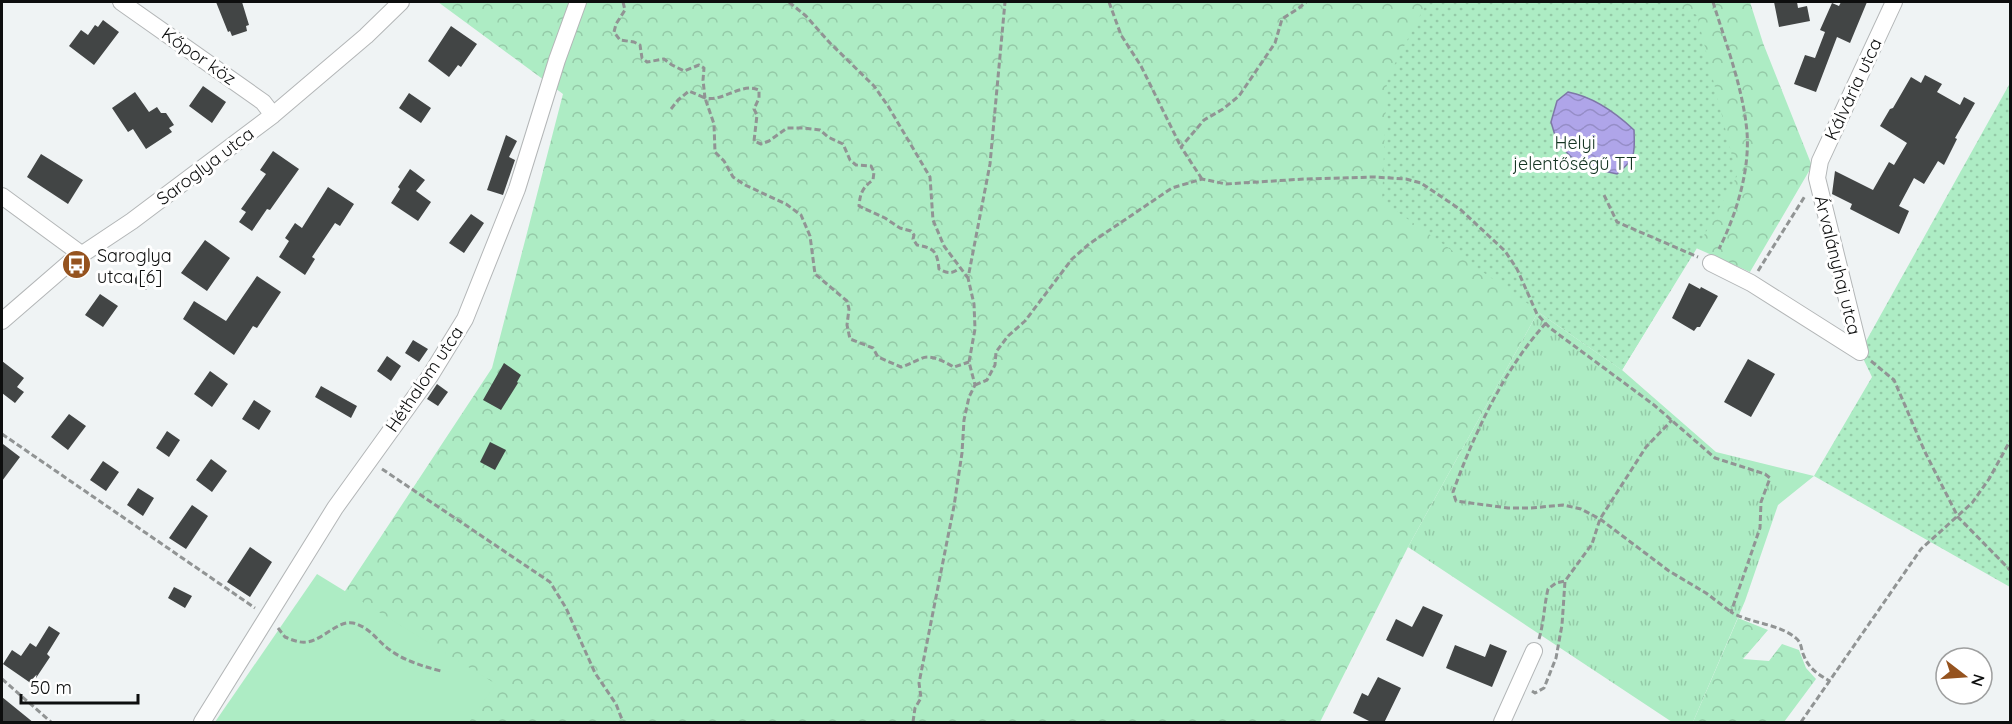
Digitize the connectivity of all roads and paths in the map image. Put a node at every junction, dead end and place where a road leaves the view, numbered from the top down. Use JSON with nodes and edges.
{"nodes":[{"id":1,"x":121,"y":2,"type":"edge"},
{"id":2,"x":400,"y":2,"type":"edge"},
{"id":3,"x":578,"y":2,"type":"edge"},
{"id":4,"x":623,"y":2,"type":"edge"},
{"id":5,"x":789,"y":2,"type":"edge"},
{"id":6,"x":1005,"y":2,"type":"edge"},
{"id":7,"x":1109,"y":2,"type":"edge"},
{"id":8,"x":1306,"y":2,"type":"edge"},
{"id":9,"x":1713,"y":2,"type":"edge"},
{"id":10,"x":1894,"y":2,"type":"edge"},
{"id":11,"x":705,"y":99,"type":"junction"},
{"id":12,"x":671,"y":109,"type":"dead end"},
{"id":13,"x":273,"y":115,"type":"junction"},
{"id":14,"x":1181,"y":147,"type":"junction"},
{"id":15,"x":1816,"y":178,"type":"junction"},
{"id":16,"x":1202,"y":179,"type":"junction"},
{"id":17,"x":1604,"y":195,"type":"dead end"},
{"id":18,"x":2,"y":196,"type":"edge"},
{"id":19,"x":81,"y":254,"type":"junction"},
{"id":20,"x":1712,"y":263,"type":"junction"},
{"id":21,"x":960,"y":268,"type":"junction"},
{"id":22,"x":968,"y":278,"type":"junction"},
{"id":23,"x":1751,"y":283,"type":"junction"},
{"id":24,"x":2,"y":321,"type":"edge"},
{"id":25,"x":1546,"y":323,"type":"junction"},
{"id":26,"x":1860,"y":352,"type":"junction"},
{"id":27,"x":969,"y":362,"type":"junction"},
{"id":28,"x":975,"y":386,"type":"junction"},
{"id":29,"x":1672,"y":420,"type":"junction"},
{"id":30,"x":2,"y":434,"type":"edge"},
{"id":31,"x":2010,"y":441,"type":"edge"},
{"id":32,"x":369,"y":460,"type":"junction"},
{"id":33,"x":1958,"y":517,"type":"junction"},
{"id":34,"x":1600,"y":519,"type":"junction"},
{"id":35,"x":2010,"y":570,"type":"edge"},
{"id":36,"x":1565,"y":581,"type":"junction"},
{"id":37,"x":245,"y":601,"type":"dead end"},
{"id":38,"x":274,"y":606,"type":"junction"},
{"id":39,"x":1731,"y":612,"type":"junction"},
{"id":40,"x":1534,"y":651,"type":"joint"},
{"id":41,"x":441,"y":671,"type":"dead end"},
{"id":42,"x":2,"y":679,"type":"edge"},
{"id":43,"x":1830,"y":681,"type":"junction"},
{"id":44,"x":1520,"y":684,"type":"junction"},
{"id":45,"x":51,"y":723,"type":"edge"},
{"id":46,"x":202,"y":723,"type":"edge"},
{"id":47,"x":623,"y":723,"type":"edge"},
{"id":48,"x":913,"y":723,"type":"edge"},
{"id":49,"x":1502,"y":723,"type":"edge"},
{"id":50,"x":1801,"y":723,"type":"edge"}],
"edges":[{"from":1,"to":13,"type":"street","name":"Kőpor köz"},
{"from":2,"to":13,"type":"street","name":"Saroglya utca"},
{"from":3,"to":32,"type":"street","name":"Héthalom utca"},
{"from":4,"to":11,"type":"path"},
{"from":5,"to":21,"type":"path"},
{"from":6,"to":22,"type":"path"},
{"from":7,"to":14,"type":"path"},
{"from":8,"to":14,"type":"path"},
{"from":9,"to":20,"type":"path"},
{"from":10,"to":15,"type":"street","name":"Kálvária utca"},
{"from":11,"to":12,"type":"path"},
{"from":11,"to":21,"type":"path"},
{"from":11,"to":27,"type":"path"},
{"from":13,"to":19,"type":"street","name":"Saroglya utca"},
{"from":14,"to":16,"type":"path"},
{"from":15,"to":23,"type":"path"},
{"from":15,"to":26,"type":"street","name":"Árvalányhaj utca"},
{"from":16,"to":25,"type":"path"},
{"from":16,"to":28,"type":"path"},
{"from":17,"to":20,"type":"path"},
{"from":18,"to":19,"type":"street"},
{"from":19,"to":24,"type":"street","name":"Saroglya utca"},
{"from":20,"to":23,"type":"street"},
{"from":21,"to":22,"type":"path"},
{"from":22,"to":27,"type":"path"},
{"from":23,"to":26,"type":"street"},
{"from":25,"to":29,"type":"path"},
{"from":25,"to":34,"type":"path"},
{"from":26,"to":33,"type":"path"},
{"from":27,"to":28,"type":"path"},
{"from":28,"to":48,"type":"path"},
{"from":29,"to":34,"type":"path"},
{"from":29,"to":39,"type":"path"},
{"from":30,"to":37,"type":"path"},
{"from":31,"to":33,"type":"path"},
{"from":32,"to":38,"type":"street","name":"Héthalom utca"},
{"from":32,"to":47,"type":"path"},
{"from":33,"to":35,"type":"path"},
{"from":33,"to":43,"type":"path"},
{"from":34,"to":36,"type":"path"},
{"from":34,"to":39,"type":"path"},
{"from":36,"to":40,"type":"path"},
{"from":36,"to":44,"type":"path"},
{"from":38,"to":41,"type":"path"},
{"from":38,"to":46,"type":"street","name":"Héthalom utca"},
{"from":39,"to":43,"type":"path"},
{"from":40,"to":44,"type":"street"},
{"from":42,"to":45,"type":"path"},
{"from":43,"to":50,"type":"path"},
{"from":44,"to":49,"type":"street"}]}
